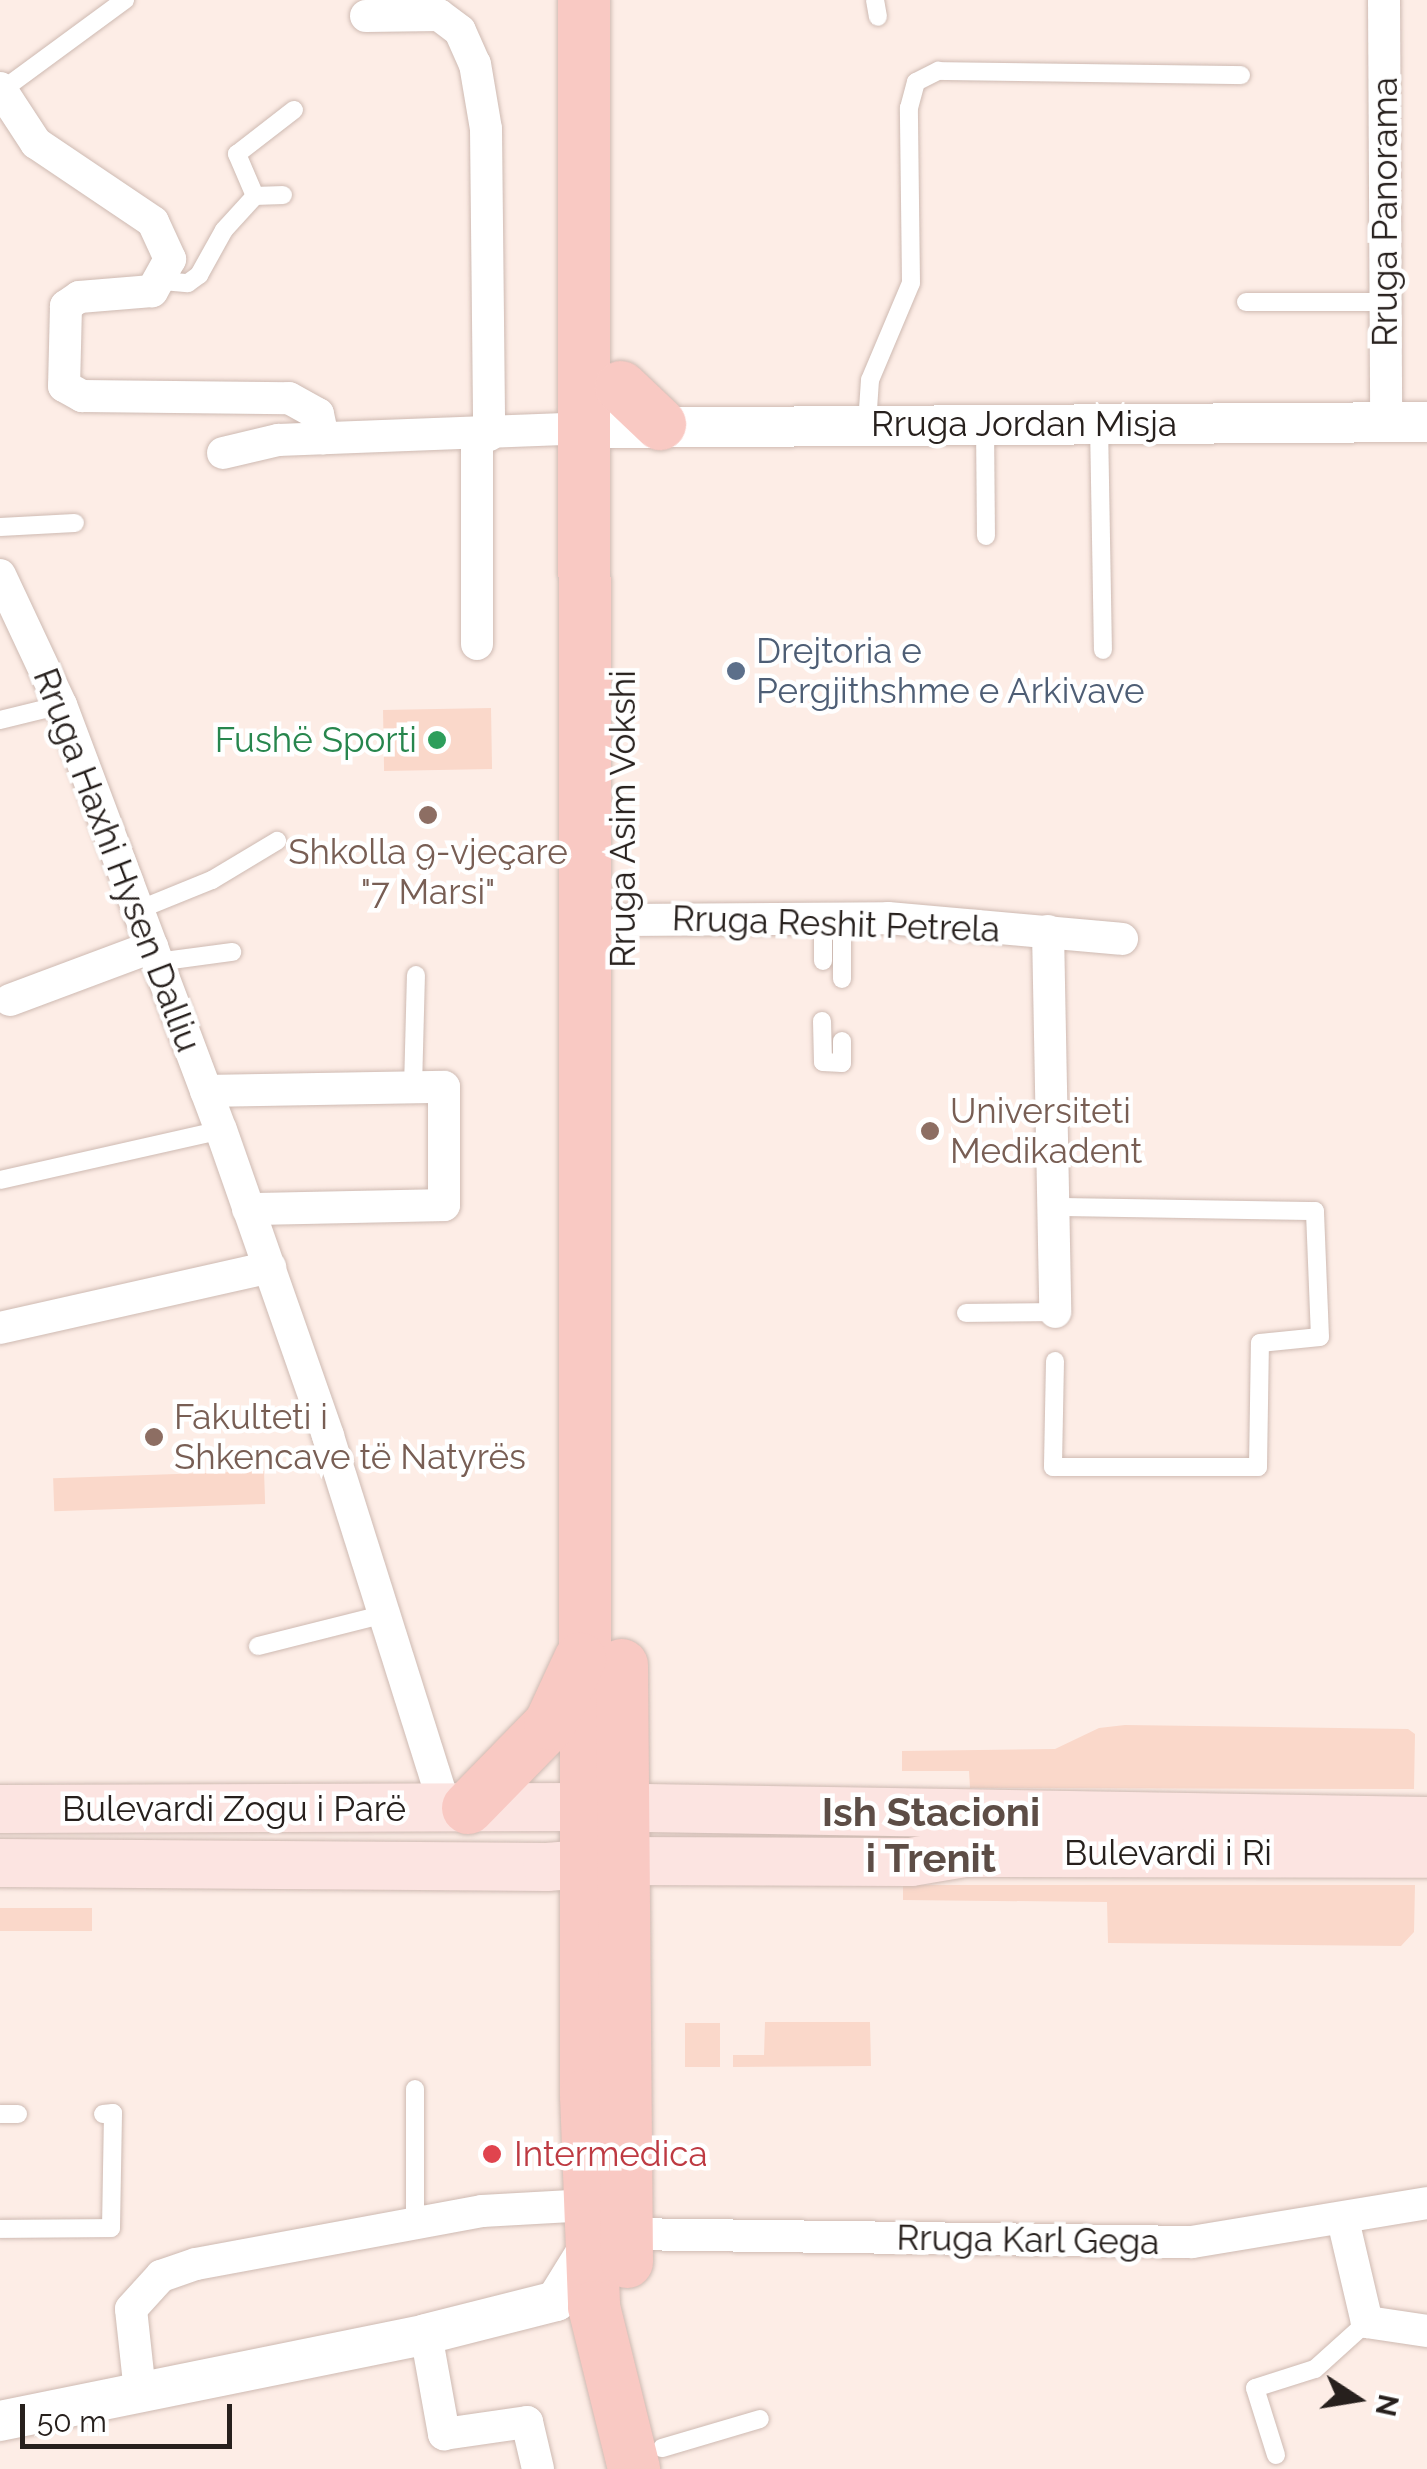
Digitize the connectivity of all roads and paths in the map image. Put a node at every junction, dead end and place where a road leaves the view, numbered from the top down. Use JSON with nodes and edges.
{"nodes":[{"id":1,"x":125,"y":0,"type":"edge"},
{"id":2,"x":584,"y":0,"type":"edge"},
{"id":3,"x":619,"y":0,"type":"edge"},
{"id":4,"x":1384,"y":0,"type":"edge"},
{"id":5,"x":366,"y":16,"type":"dead end"},
{"id":6,"x":1242,"y":75,"type":"dead end"},
{"id":7,"x":2,"y":88,"type":"edge"},
{"id":8,"x":294,"y":110,"type":"dead end"},
{"id":9,"x":254,"y":196,"type":"junction"},
{"id":10,"x":283,"y":196,"type":"dead end"},
{"id":11,"x":163,"y":281,"type":"junction"},
{"id":12,"x":1246,"y":302,"type":"dead end"},
{"id":13,"x":1386,"y":302,"type":"junction"},
{"id":14,"x":622,"y":416,"type":"junction"},
{"id":15,"x":1427,"y":422,"type":"edge"},
{"id":16,"x":985,"y":423,"type":"junction"},
{"id":17,"x":1386,"y":423,"type":"junction"},
{"id":18,"x":867,"y":424,"type":"junction"},
{"id":19,"x":1099,"y":424,"type":"junction"},
{"id":20,"x":483,"y":436,"type":"junction"},
{"id":21,"x":323,"y":438,"type":"junction"},
{"id":22,"x":223,"y":453,"type":"dead end"},
{"id":23,"x":75,"y":523,"type":"dead end"},
{"id":24,"x":0,"y":528,"type":"edge"},
{"id":25,"x":986,"y":536,"type":"dead end"},
{"id":26,"x":0,"y":574,"type":"edge"},
{"id":27,"x":478,"y":644,"type":"dead end"},
{"id":28,"x":1103,"y":650,"type":"dead end"},
{"id":29,"x":61,"y":706,"type":"junction"},
{"id":30,"x":0,"y":720,"type":"edge"},
{"id":31,"x":276,"y":841,"type":"dead end"},
{"id":32,"x":138,"y":910,"type":"junction"},
{"id":33,"x":833,"y":918,"type":"junction"},
{"id":34,"x":624,"y":920,"type":"junction"},
{"id":35,"x":1048,"y":931,"type":"junction"},
{"id":36,"x":1122,"y":939,"type":"dead end"},
{"id":37,"x":232,"y":952,"type":"dead end"},
{"id":38,"x":154,"y":955,"type":"junction"},
{"id":39,"x":823,"y":960,"type":"dead end"},
{"id":40,"x":416,"y":975,"type":"dead end"},
{"id":41,"x":842,"y":979,"type":"dead end"},
{"id":42,"x":5,"y":1001,"type":"edge"},
{"id":43,"x":822,"y":1021,"type":"dead end"},
{"id":44,"x":842,"y":1041,"type":"dead end"},
{"id":45,"x":412,"y":1088,"type":"junction"},
{"id":46,"x":206,"y":1091,"type":"junction"},
{"id":47,"x":221,"y":1130,"type":"junction"},
{"id":48,"x":0,"y":1180,"type":"edge"},
{"id":49,"x":1056,"y":1207,"type":"junction"},
{"id":50,"x":248,"y":1208,"type":"junction"},
{"id":51,"x":270,"y":1267,"type":"junction"},
{"id":52,"x":1055,"y":1312,"type":"joint"},
{"id":53,"x":966,"y":1313,"type":"dead end"},
{"id":54,"x":0,"y":1328,"type":"edge"},
{"id":55,"x":1055,"y":1361,"type":"dead end"},
{"id":56,"x":386,"y":1614,"type":"junction"},
{"id":57,"x":605,"y":1639,"type":"junction"},
{"id":58,"x":258,"y":1646,"type":"dead end"},
{"id":59,"x":457,"y":1808,"type":"junction"},
{"id":60,"x":604,"y":1808,"type":"junction"},
{"id":61,"x":0,"y":1809,"type":"edge"},
{"id":62,"x":1427,"y":1821,"type":"edge"},
{"id":63,"x":1427,"y":1854,"type":"edge"},
{"id":64,"x":0,"y":1862,"type":"edge"},
{"id":65,"x":604,"y":1862,"type":"junction"},
{"id":66,"x":415,"y":2089,"type":"dead end"},
{"id":67,"x":103,"y":2114,"type":"dead end"},
{"id":68,"x":1427,"y":2203,"type":"edge"},
{"id":69,"x":1343,"y":2220,"type":"junction"},
{"id":70,"x":425,"y":2222,"type":"junction"},
{"id":71,"x":602,"y":2228,"type":"junction"},
{"id":72,"x":0,"y":2230,"type":"edge"},
{"id":73,"x":1367,"y":2322,"type":"junction"},
{"id":74,"x":1427,"y":2331,"type":"edge"},
{"id":75,"x":426,"y":2334,"type":"junction"},
{"id":76,"x":140,"y":2392,"type":"junction"},
{"id":77,"x":760,"y":2419,"type":"dead end"},
{"id":78,"x":0,"y":2421,"type":"edge"},
{"id":79,"x":1276,"y":2455,"type":"dead end"},
{"id":80,"x":654,"y":2462,"type":"edge"},
{"id":81,"x":538,"y":2469,"type":"edge"}],
"edges":[{"from":1,"to":7,"type":"lane"},
{"from":2,"to":14,"type":"main road","name":"Rruga Asim Vokshi"},
{"from":3,"to":14,"type":"main road","name":"Rruga Asim Vokshi"},
{"from":4,"to":13,"type":"street","name":"Rruga Panorama"},
{"from":5,"to":20,"type":"street"},
{"from":6,"to":18,"type":"lane"},
{"from":7,"to":11,"type":"street"},
{"from":8,"to":9,"type":"lane"},
{"from":9,"to":10,"type":"lane"},
{"from":9,"to":11,"type":"lane"},
{"from":11,"to":21,"type":"street"},
{"from":12,"to":13,"type":"lane"},
{"from":13,"to":17,"type":"street","name":"Rruga Panorama"},
{"from":14,"to":18,"type":"street","name":"Rruga Jordan Misja"},
{"from":14,"to":20,"type":"street"},
{"from":14,"to":34,"type":"main road","name":"Rruga Asim Vokshi"},
{"from":14,"to":57,"type":"main road","name":"Rruga Asim Vokshi"},
{"from":15,"to":17,"type":"street","name":"Rruga Jordan Misja"},
{"from":16,"to":18,"type":"street","name":"Rruga Jordan Misja"},
{"from":16,"to":19,"type":"street","name":"Rruga Jordan Misja"},
{"from":16,"to":25,"type":"lane"},
{"from":17,"to":19,"type":"street","name":"Rruga Jordan Misja"},
{"from":19,"to":28,"type":"lane"},
{"from":20,"to":21,"type":"street"},
{"from":20,"to":27,"type":"street"},
{"from":21,"to":22,"type":"street"},
{"from":23,"to":24,"type":"lane"},
{"from":26,"to":29,"type":"street","name":"Rruga Haxhi Hysen Dalliu"},
{"from":29,"to":30,"type":"lane"},
{"from":29,"to":32,"type":"street","name":"Rruga Haxhi Hysen Dalliu"},
{"from":31,"to":32,"type":"lane"},
{"from":32,"to":38,"type":"street","name":"Rruga Haxhi Hysen Dalliu"},
{"from":33,"to":34,"type":"street","name":"Rruga Reshit Petrela"},
{"from":33,"to":35,"type":"street","name":"Rruga Reshit Petrela"},
{"from":33,"to":39,"type":"lane"},
{"from":33,"to":41,"type":"lane"},
{"from":34,"to":57,"type":"main road","name":"Rruga Asim Vokshi"},
{"from":35,"to":36,"type":"street","name":"Rruga Reshit Petrela"},
{"from":35,"to":49,"type":"street","name":"Rruga Reshit Petrela"},
{"from":37,"to":38,"type":"lane"},
{"from":38,"to":42,"type":"street"},
{"from":38,"to":46,"type":"street","name":"Rruga Haxhi Hysen Dalliu"},
{"from":40,"to":45,"type":"lane"},
{"from":43,"to":44,"type":"lane"},
{"from":45,"to":46,"type":"street","name":"Rruga Haxhi Hysen Dalliu"},
{"from":45,"to":50,"type":"street","name":"Rruga Haxhi Hysen Dalliu"},
{"from":46,"to":47,"type":"street","name":"Rruga Haxhi Hysen Dalliu"},
{"from":47,"to":48,"type":"lane"},
{"from":47,"to":50,"type":"street","name":"Rruga Haxhi Hysen Dalliu"},
{"from":49,"to":52,"type":"street","name":"Rruga Reshit Petrela"},
{"from":49,"to":55,"type":"lane"},
{"from":50,"to":51,"type":"street","name":"Rruga Haxhi Hysen Dalliu"},
{"from":51,"to":54,"type":"street"},
{"from":51,"to":56,"type":"street","name":"Rruga Haxhi Hysen Dalliu"},
{"from":52,"to":53,"type":"lane"},
{"from":56,"to":58,"type":"lane"},
{"from":56,"to":59,"type":"street","name":"Rruga Haxhi Hysen Dalliu"},
{"from":57,"to":59,"type":"main road"},
{"from":57,"to":60,"type":"main road"},
{"from":59,"to":60,"type":"main road","name":"Bulevardi Zogu i Parë"},
{"from":59,"to":61,"type":"main road","name":"Bulevardi Zogu i Parë"},
{"from":60,"to":62,"type":"main road","name":"Bulevardi i Ri"},
{"from":60,"to":65,"type":"main road"},
{"from":63,"to":65,"type":"main road","name":"Bulevardi i Ri"},
{"from":64,"to":65,"type":"main road","name":"Bulevardi Zogu i Parë"},
{"from":65,"to":71,"type":"main road"},
{"from":66,"to":70,"type":"lane"},
{"from":67,"to":72,"type":"lane"},
{"from":68,"to":69,"type":"street","name":"Rruga Karl Gega"},
{"from":69,"to":71,"type":"street","name":"Rruga Karl Gega"},
{"from":69,"to":73,"type":"street"},
{"from":70,"to":71,"type":"street","name":"Rruga Karl Gega"},
{"from":70,"to":76,"type":"street","name":"Rruga Karl Gega"},
{"from":71,"to":75,"type":"street"},
{"from":71,"to":80,"type":"main road"},
{"from":73,"to":74,"type":"street"},
{"from":73,"to":79,"type":"lane"},
{"from":75,"to":76,"type":"street"},
{"from":75,"to":81,"type":"street"},
{"from":76,"to":78,"type":"street"},
{"from":77,"to":80,"type":"lane"}]}
